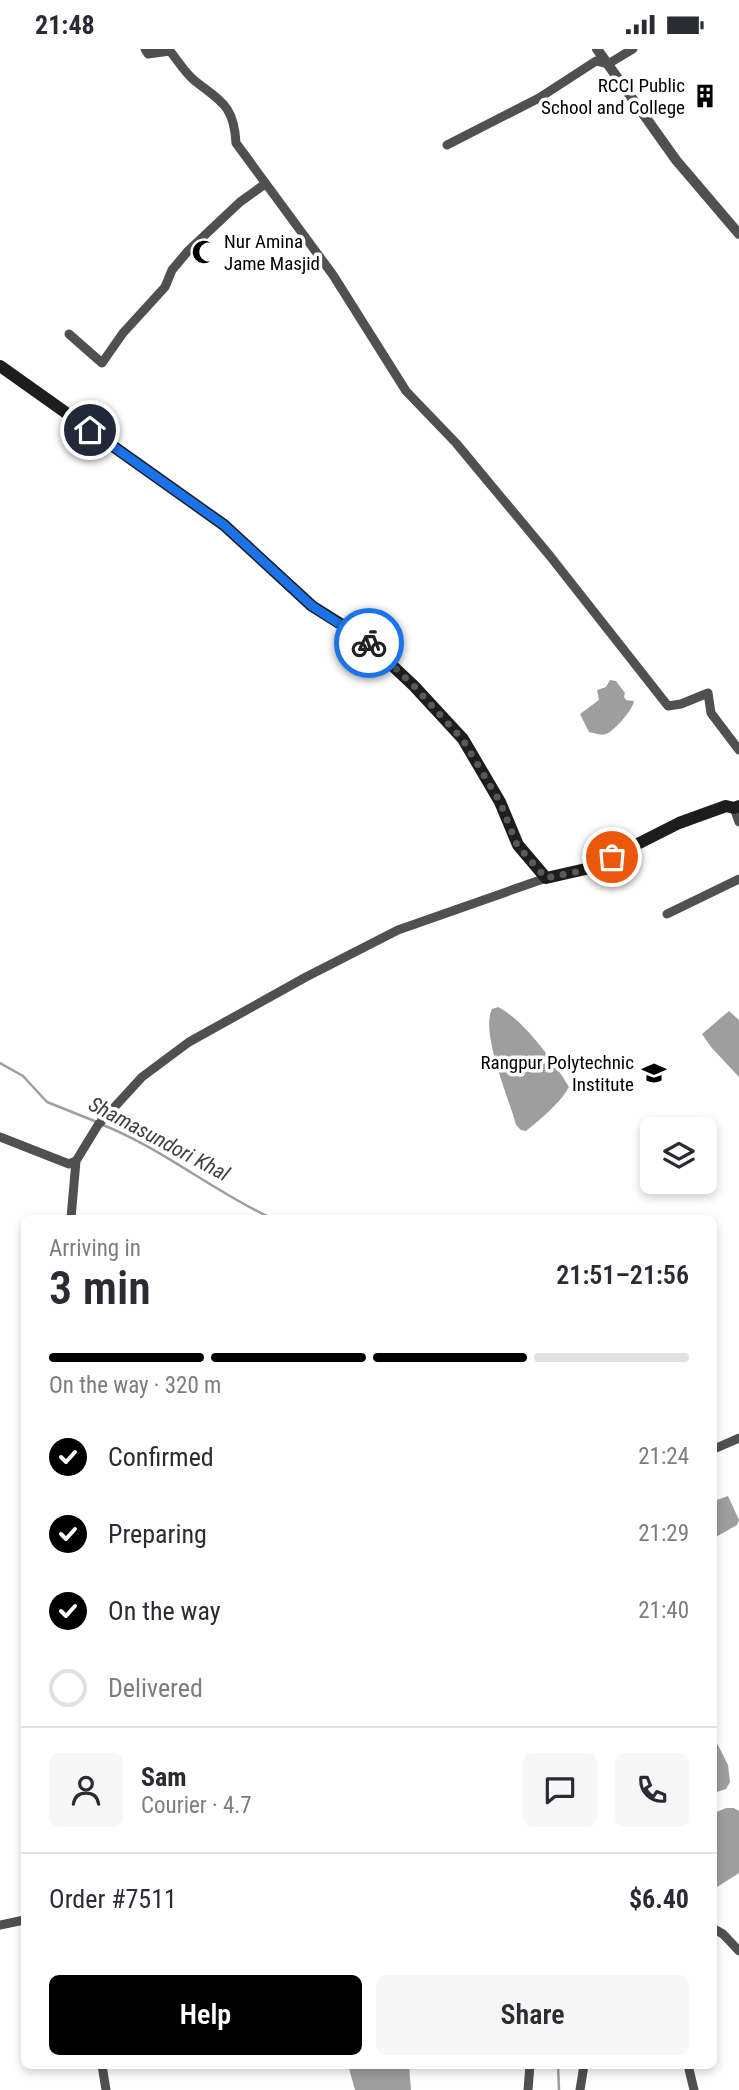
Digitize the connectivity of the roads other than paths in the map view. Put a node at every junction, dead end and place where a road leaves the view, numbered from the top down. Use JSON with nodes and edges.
{"nodes":[{"id":1,"x":145,"y":49,"type":"edge"},
{"id":2,"x":597,"y":49,"type":"edge"},
{"id":3,"x":633,"y":49,"type":"edge"},
{"id":4,"x":172,"y":50,"type":"edge"},
{"id":5,"x":608,"y":64,"type":"junction"},
{"id":6,"x":447,"y":145,"type":"dead end"},
{"id":7,"x":265,"y":184,"type":"junction"},
{"id":8,"x":739,"y":234,"type":"edge"},
{"id":9,"x":69,"y":334,"type":"dead end"},
{"id":10,"x":0,"y":366,"type":"edge"},
{"id":11,"x":739,"y":750,"type":"edge"},
{"id":12,"x":736,"y":807,"type":"edge"},
{"id":13,"x":739,"y":822,"type":"edge"},
{"id":14,"x":546,"y":878,"type":"junction"},
{"id":15,"x":739,"y":879,"type":"edge"},
{"id":16,"x":667,"y":913,"type":"dead end"},
{"id":17,"x":0,"y":1137,"type":"edge"},
{"id":18,"x":76,"y":1161,"type":"junction"},
{"id":19,"x":71,"y":1215,"type":"edge"},
{"id":20,"x":739,"y":1437,"type":"edge"},
{"id":21,"x":717,"y":1448,"type":"edge"},
{"id":22,"x":21,"y":1921,"type":"edge"},
{"id":23,"x":0,"y":1925,"type":"edge"},
{"id":24,"x":717,"y":1931,"type":"edge"},
{"id":25,"x":739,"y":1951,"type":"edge"},
{"id":26,"x":103,"y":2069,"type":"edge"},
{"id":27,"x":530,"y":2069,"type":"edge"},
{"id":28,"x":583,"y":2069,"type":"edge"},
{"id":29,"x":689,"y":2069,"type":"edge"},
{"id":30,"x":106,"y":2090,"type":"edge"},
{"id":31,"x":528,"y":2090,"type":"edge"},
{"id":32,"x":580,"y":2090,"type":"edge"},
{"id":33,"x":694,"y":2090,"type":"edge"}],
"edges":[{"from":1,"to":4,"type":"street"},
{"from":2,"to":5,"type":"street"},
{"from":3,"to":5,"type":"street"},
{"from":4,"to":7,"type":"street"},
{"from":5,"to":6,"type":"street"},
{"from":5,"to":8,"type":"street"},
{"from":7,"to":9,"type":"street"},
{"from":7,"to":11,"type":"street"},
{"from":10,"to":14,"type":"main road"},
{"from":12,"to":13,"type":"street"},
{"from":12,"to":14,"type":"main road"},
{"from":14,"to":18,"type":"street"},
{"from":15,"to":16,"type":"street"},
{"from":17,"to":18,"type":"street"},
{"from":18,"to":19,"type":"street"},
{"from":20,"to":21,"type":"street"},
{"from":22,"to":23,"type":"street"},
{"from":24,"to":25,"type":"street"},
{"from":26,"to":30,"type":"street"},
{"from":27,"to":31,"type":"street"},
{"from":28,"to":32,"type":"street"},
{"from":29,"to":33,"type":"street"}]}
